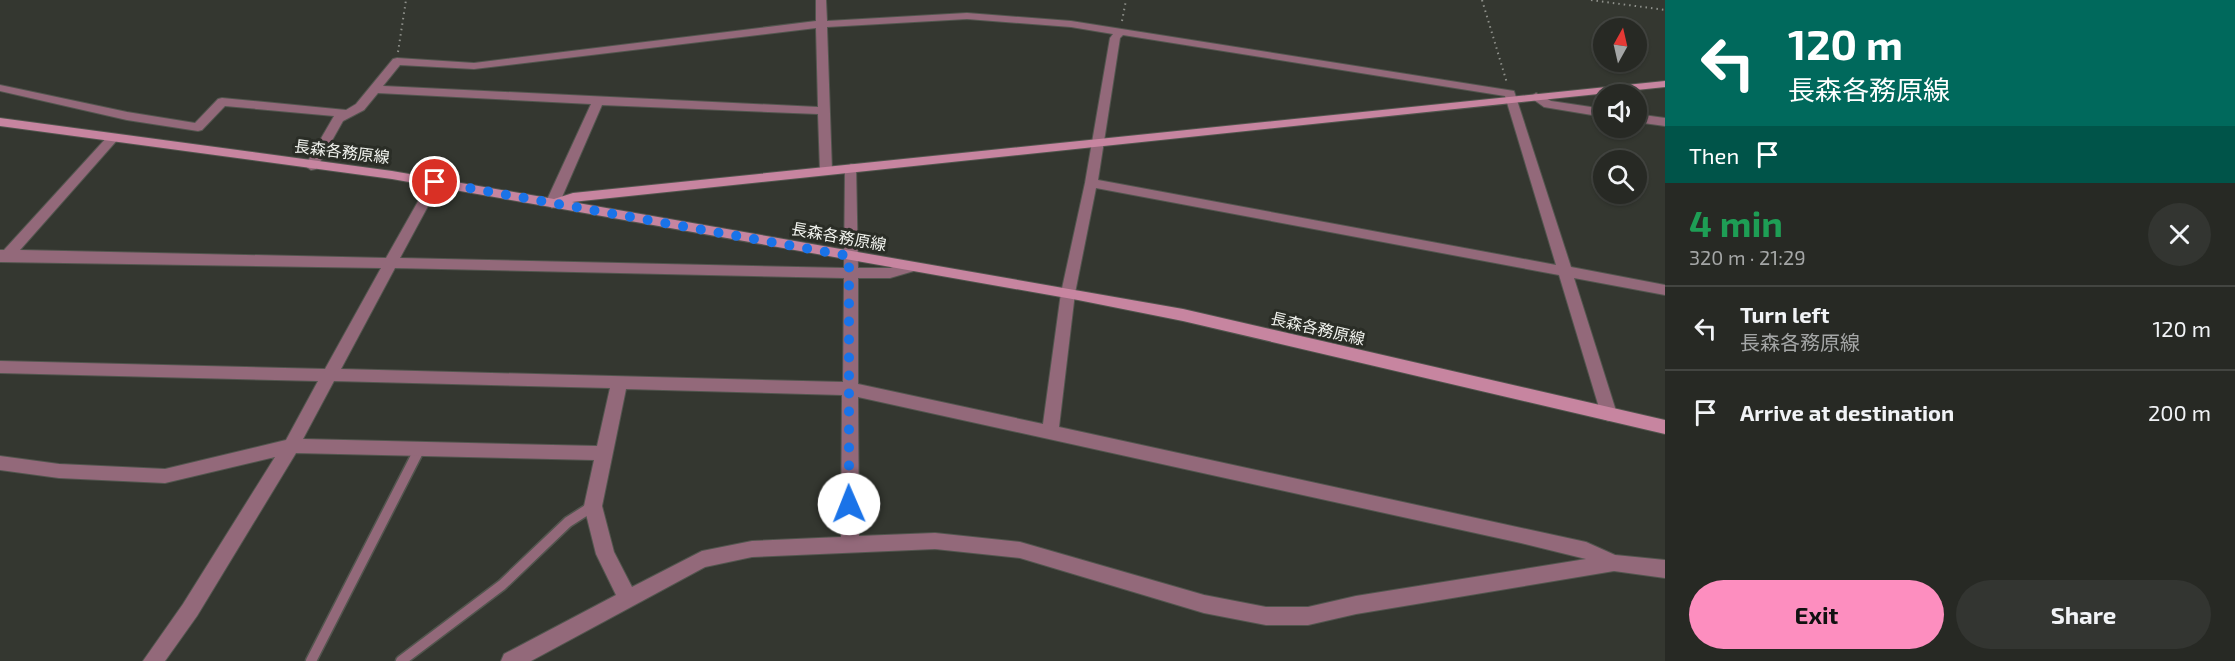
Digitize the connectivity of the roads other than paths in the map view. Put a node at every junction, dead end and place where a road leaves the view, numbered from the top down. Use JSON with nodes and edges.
{"nodes":[{"id":1,"x":821,"y":0,"type":"edge"},
{"id":2,"x":821,"y":24,"type":"junction"},
{"id":3,"x":1120,"y":32,"type":"junction"},
{"id":4,"x":1665,"y":84,"type":"edge"},
{"id":5,"x":0,"y":88,"type":"edge"},
{"id":6,"x":375,"y":89,"type":"junction"},
{"id":7,"x":1511,"y":96,"type":"junction"},
{"id":8,"x":1536,"y":97,"type":"junction"},
{"id":9,"x":598,"y":101,"type":"junction"},
{"id":10,"x":825,"y":111,"type":"junction"},
{"id":11,"x":1593,"y":111,"type":"edge"},
{"id":12,"x":349,"y":114,"type":"junction"},
{"id":13,"x":1647,"y":120,"type":"edge"},
{"id":14,"x":0,"y":122,"type":"edge"},
{"id":15,"x":1665,"y":122,"type":"edge"},
{"id":16,"x":113,"y":138,"type":"junction"},
{"id":17,"x":1098,"y":144,"type":"junction"},
{"id":18,"x":311,"y":166,"type":"junction"},
{"id":19,"x":851,"y":168,"type":"junction"},
{"id":20,"x":826,"y":171,"type":"junction"},
{"id":21,"x":435,"y":182,"type":"junction"},
{"id":22,"x":1091,"y":183,"type":"junction"},
{"id":23,"x":552,"y":204,"type":"junction"},
{"id":24,"x":849,"y":256,"type":"junction"},
{"id":25,"x":3,"y":258,"type":"edge"},
{"id":26,"x":391,"y":263,"type":"junction"},
{"id":27,"x":909,"y":267,"type":"junction"},
{"id":28,"x":1564,"y":271,"type":"junction"},
{"id":29,"x":850,"y":273,"type":"junction"},
{"id":30,"x":1665,"y":290,"type":"edge"},
{"id":31,"x":1068,"y":293,"type":"junction"},
{"id":32,"x":0,"y":366,"type":"edge"},
{"id":33,"x":330,"y":375,"type":"junction"},
{"id":34,"x":619,"y":382,"type":"junction"},
{"id":35,"x":849,"y":389,"type":"junction"},
{"id":36,"x":1609,"y":414,"type":"junction"},
{"id":37,"x":1665,"y":427,"type":"edge"},
{"id":38,"x":1050,"y":431,"type":"junction"},
{"id":39,"x":291,"y":446,"type":"junction"},
{"id":40,"x":420,"y":450,"type":"junction"},
{"id":41,"x":603,"y":453,"type":"junction"},
{"id":42,"x":0,"y":463,"type":"edge"},
{"id":43,"x":593,"y":506,"type":"junction"},
{"id":44,"x":850,"y":545,"type":"junction"},
{"id":45,"x":1614,"y":563,"type":"junction"},
{"id":46,"x":1665,"y":569,"type":"edge"},
{"id":47,"x":628,"y":599,"type":"junction"},
{"id":48,"x":153,"y":661,"type":"edge"},
{"id":49,"x":311,"y":661,"type":"edge"},
{"id":50,"x":401,"y":661,"type":"edge"},
{"id":51,"x":511,"y":661,"type":"edge"}],
"edges":[{"from":1,"to":2,"type":"street"},
{"from":2,"to":3,"type":"street"},
{"from":2,"to":6,"type":"street"},
{"from":2,"to":10,"type":"street"},
{"from":3,"to":7,"type":"street"},
{"from":3,"to":17,"type":"street"},
{"from":4,"to":8,"type":"main road"},
{"from":5,"to":12,"type":"street"},
{"from":6,"to":9,"type":"street"},
{"from":6,"to":12,"type":"street"},
{"from":7,"to":8,"type":"main road"},
{"from":7,"to":17,"type":"main road"},
{"from":7,"to":28,"type":"street"},
{"from":8,"to":11,"type":"street"},
{"from":9,"to":10,"type":"street"},
{"from":9,"to":23,"type":"street"},
{"from":10,"to":20,"type":"street"},
{"from":12,"to":18,"type":"street"},
{"from":13,"to":15,"type":"street"},
{"from":14,"to":16,"type":"main road","name":"長森各務原線"},
{"from":16,"to":18,"type":"main road","name":"長森各務原線"},
{"from":16,"to":25,"type":"street"},
{"from":17,"to":19,"type":"main road"},
{"from":17,"to":22,"type":"street"},
{"from":18,"to":21,"type":"main road","name":"長森各務原線"},
{"from":19,"to":20,"type":"main road"},
{"from":19,"to":24,"type":"street"},
{"from":20,"to":23,"type":"main road"},
{"from":21,"to":23,"type":"main road","name":"長森各務原線"},
{"from":21,"to":26,"type":"street"},
{"from":22,"to":28,"type":"street"},
{"from":22,"to":31,"type":"street"},
{"from":23,"to":24,"type":"main road","name":"長森各務原線"},
{"from":24,"to":27,"type":"main road","name":"長森各務原線"},
{"from":24,"to":29,"type":"street"},
{"from":25,"to":26,"type":"street"},
{"from":26,"to":29,"type":"street"},
{"from":26,"to":33,"type":"street"},
{"from":27,"to":29,"type":"street"},
{"from":27,"to":31,"type":"main road","name":"長森各務原線"},
{"from":28,"to":30,"type":"street"},
{"from":28,"to":36,"type":"street"},
{"from":29,"to":35,"type":"street"},
{"from":31,"to":36,"type":"main road","name":"長森各務原線"},
{"from":31,"to":38,"type":"street"},
{"from":32,"to":33,"type":"street"},
{"from":33,"to":34,"type":"street"},
{"from":33,"to":39,"type":"street"},
{"from":34,"to":35,"type":"street"},
{"from":34,"to":41,"type":"street"},
{"from":35,"to":38,"type":"street"},
{"from":35,"to":44,"type":"street"},
{"from":36,"to":37,"type":"main road","name":"長森各務原線"},
{"from":38,"to":45,"type":"street"},
{"from":39,"to":40,"type":"street"},
{"from":39,"to":42,"type":"street"},
{"from":39,"to":48,"type":"street"},
{"from":40,"to":41,"type":"street"},
{"from":40,"to":49,"type":"lane"},
{"from":41,"to":43,"type":"street"},
{"from":43,"to":47,"type":"street"},
{"from":43,"to":50,"type":"lane"},
{"from":44,"to":45,"type":"street"},
{"from":44,"to":47,"type":"street"},
{"from":45,"to":46,"type":"street"},
{"from":47,"to":51,"type":"street"}]}
